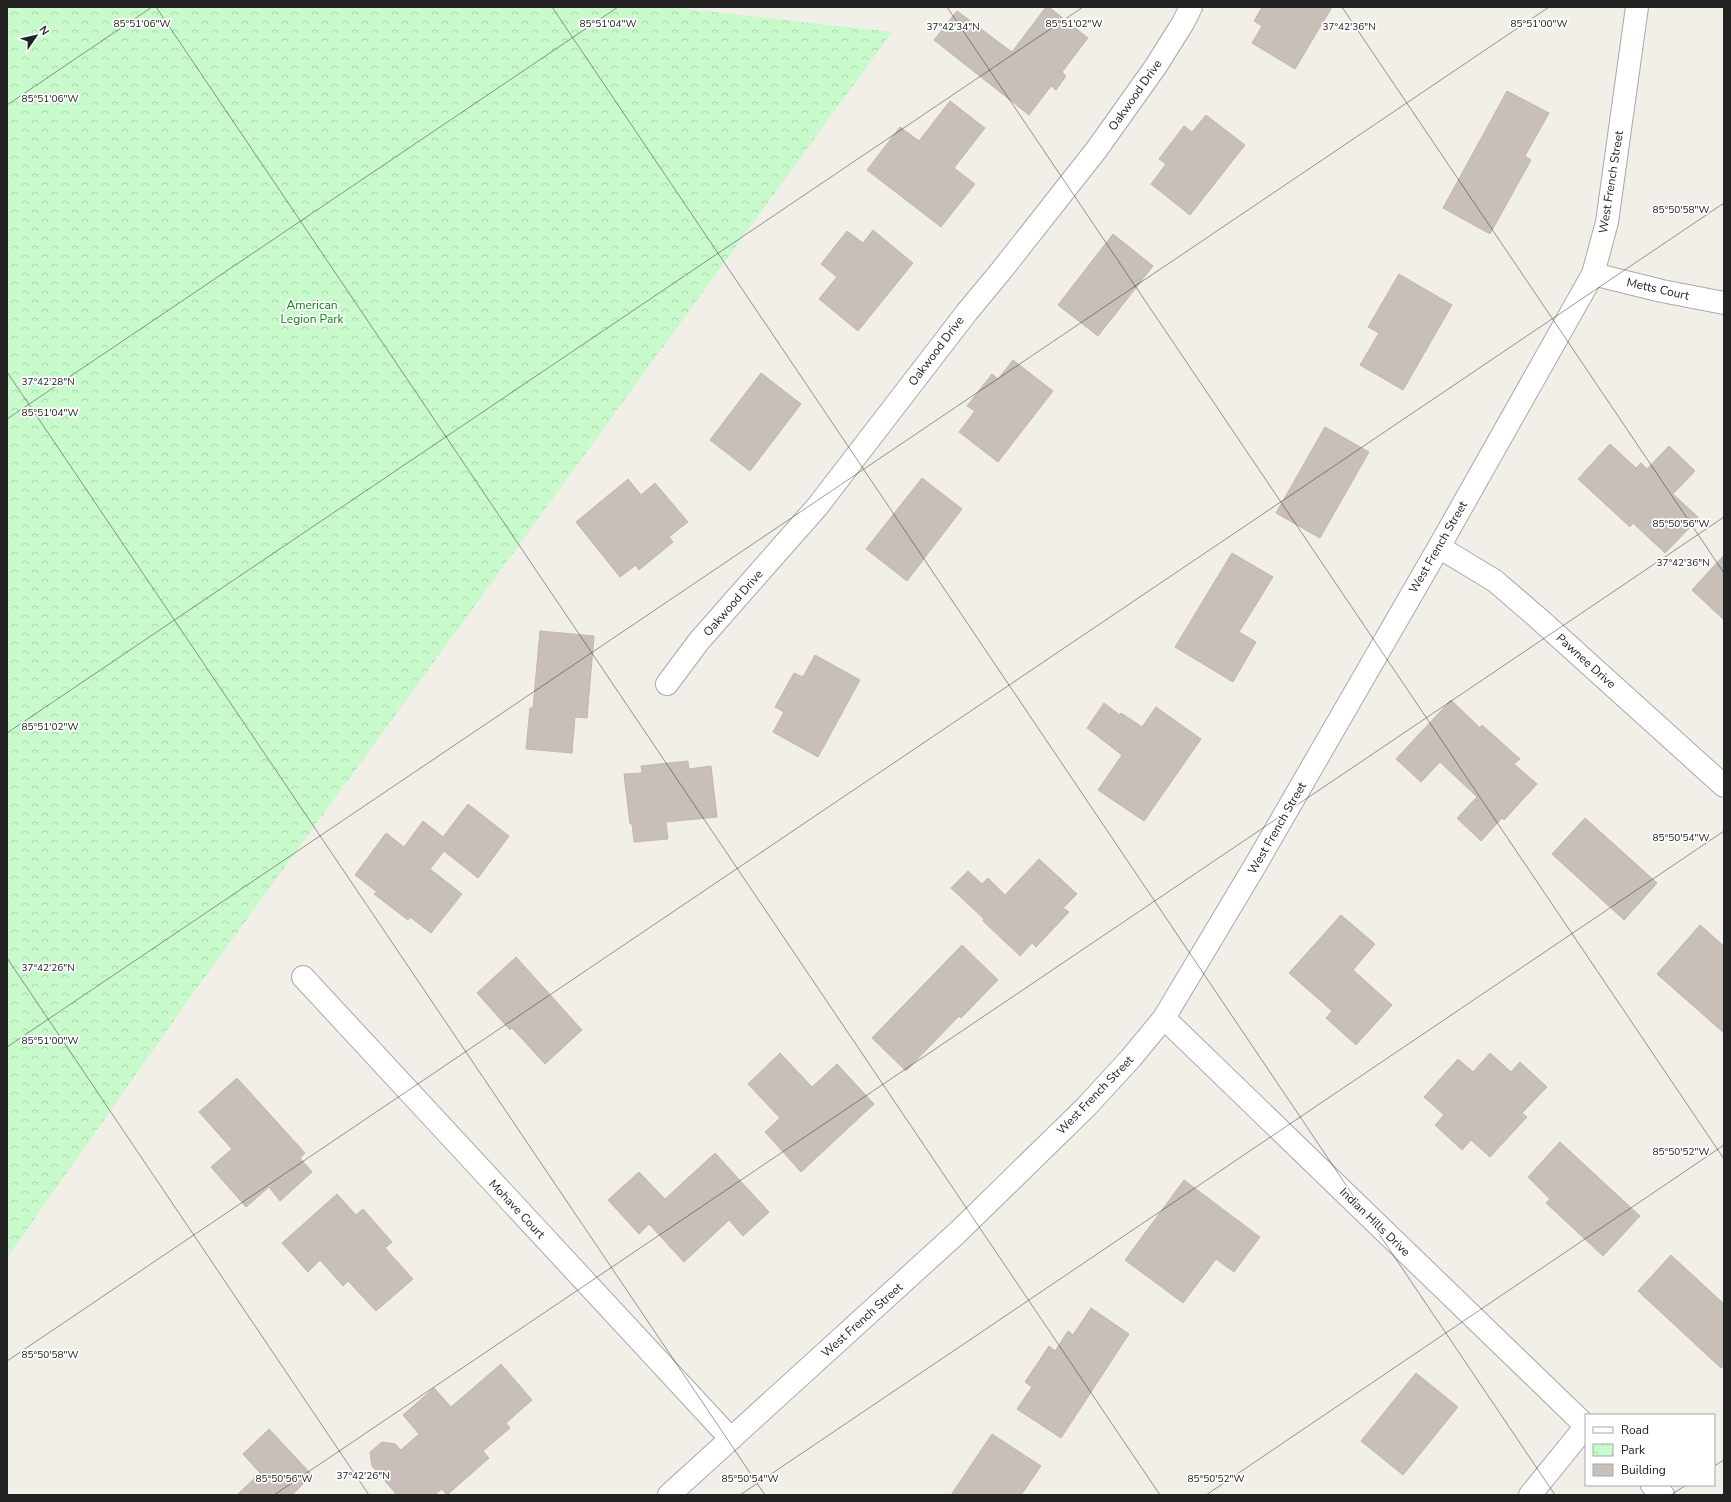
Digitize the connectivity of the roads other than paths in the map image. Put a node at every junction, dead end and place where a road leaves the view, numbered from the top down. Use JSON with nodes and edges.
{"nodes":[{"id":1,"x":1191,"y":7,"type":"edge"},
{"id":2,"x":1637,"y":7,"type":"edge"},
{"id":3,"x":1593,"y":274,"type":"junction"},
{"id":4,"x":1724,"y":303,"type":"edge"},
{"id":5,"x":1439,"y":547,"type":"junction"},
{"id":6,"x":667,"y":684,"type":"dead end"},
{"id":7,"x":1724,"y":786,"type":"edge"},
{"id":8,"x":303,"y":977,"type":"dead end"},
{"id":9,"x":1164,"y":1018,"type":"junction"},
{"id":10,"x":1585,"y":1425,"type":"edge"},
{"id":11,"x":1585,"y":1427,"type":"edge"},
{"id":12,"x":731,"y":1439,"type":"junction"},
{"id":13,"x":1653,"y":1486,"type":"edge"},
{"id":14,"x":668,"y":1495,"type":"edge"},
{"id":15,"x":1530,"y":1495,"type":"edge"},
{"id":16,"x":1663,"y":1495,"type":"edge"}],
"edges":[{"from":1,"to":6,"type":"street","name":"Oakwood Drive"},
{"from":2,"to":3,"type":"street","name":"West French Street"},
{"from":3,"to":4,"type":"street","name":"Metts Court"},
{"from":3,"to":5,"type":"street","name":"West French Street"},
{"from":5,"to":7,"type":"street","name":"Pawnee Drive"},
{"from":5,"to":9,"type":"street","name":"West French Street"},
{"from":8,"to":12,"type":"street","name":"Mohave Court"},
{"from":9,"to":10,"type":"street","name":"Indian Hills Drive"},
{"from":9,"to":12,"type":"street","name":"West French Street"},
{"from":11,"to":15,"type":"street"},
{"from":12,"to":14,"type":"street","name":"West French Street"},
{"from":13,"to":16,"type":"street"}]}
